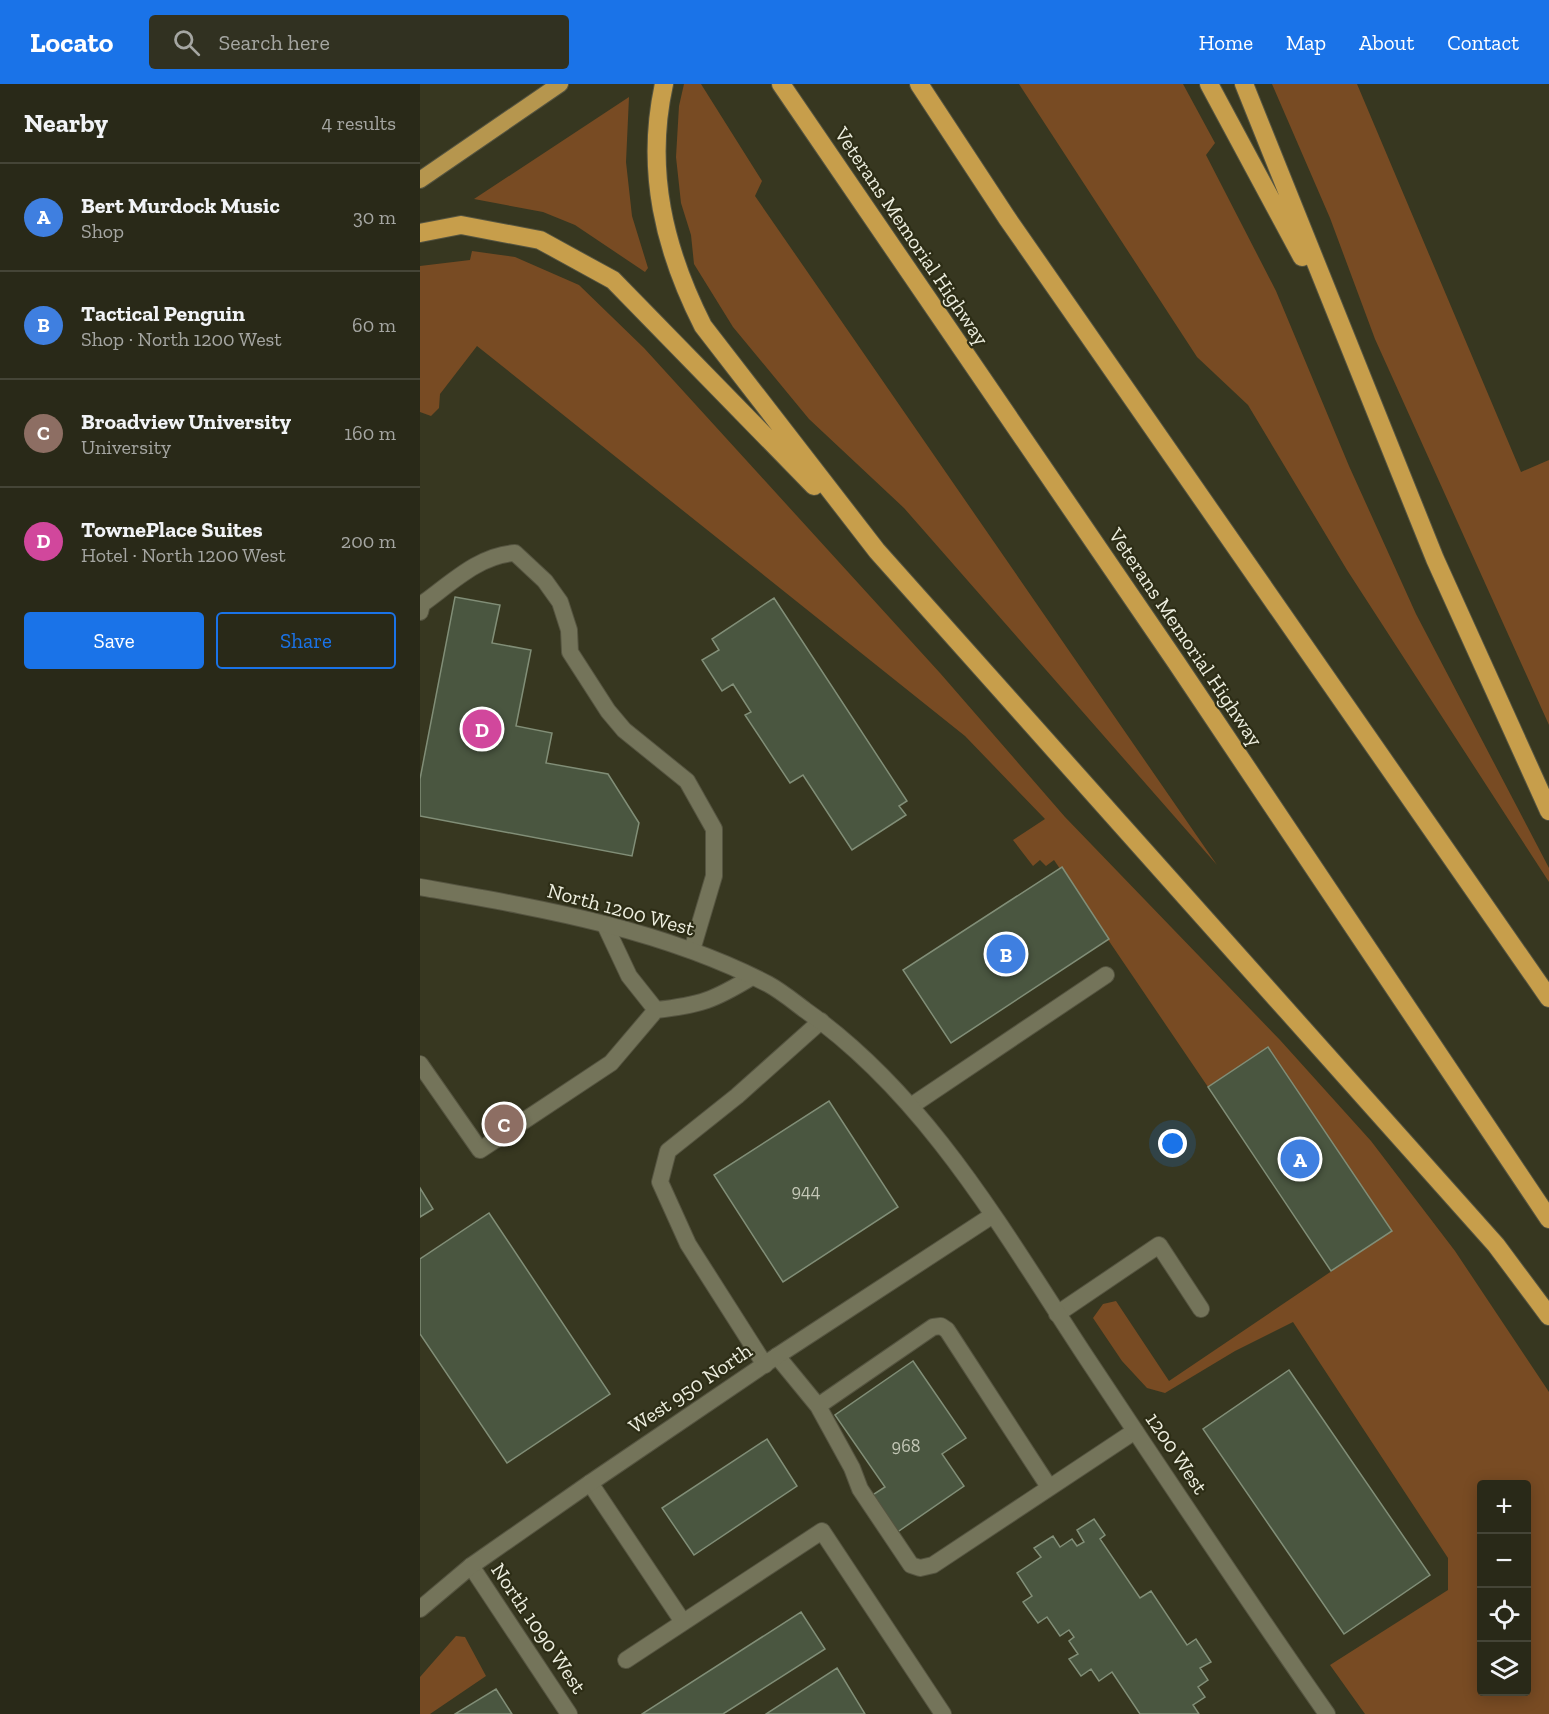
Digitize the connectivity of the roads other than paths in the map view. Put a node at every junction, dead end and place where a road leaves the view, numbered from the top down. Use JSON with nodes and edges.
{"nodes":[{"id":1,"x":560,"y":84,"type":"edge"},
{"id":2,"x":664,"y":84,"type":"edge"},
{"id":3,"x":781,"y":84,"type":"edge"},
{"id":4,"x":919,"y":84,"type":"edge"},
{"id":5,"x":1209,"y":84,"type":"edge"},
{"id":6,"x":1244,"y":84,"type":"edge"},
{"id":7,"x":420,"y":180,"type":"edge"},
{"id":8,"x":420,"y":233,"type":"edge"},
{"id":9,"x":1343,"y":332,"type":"junction"},
{"id":10,"x":878,"y":551,"type":"junction"},
{"id":11,"x":420,"y":612,"type":"edge"},
{"id":12,"x":1549,"y":811,"type":"edge"},
{"id":13,"x":420,"y":887,"type":"edge"},
{"id":14,"x":605,"y":925,"type":"junction"},
{"id":15,"x":692,"y":950,"type":"junction"},
{"id":16,"x":1106,"y":975,"type":"dead end"},
{"id":17,"x":752,"y":977,"type":"junction"},
{"id":18,"x":1549,"y":998,"type":"edge"},
{"id":19,"x":656,"y":1010,"type":"junction"},
{"id":20,"x":821,"y":1021,"type":"junction"},
{"id":21,"x":420,"y":1064,"type":"edge"},
{"id":22,"x":911,"y":1106,"type":"junction"},
{"id":23,"x":993,"y":1215,"type":"junction"},
{"id":24,"x":1549,"y":1219,"type":"edge"},
{"id":25,"x":1201,"y":1309,"type":"dead end"},
{"id":26,"x":1057,"y":1314,"type":"junction"},
{"id":27,"x":1549,"y":1316,"type":"edge"},
{"id":28,"x":771,"y":1360,"type":"junction"},
{"id":29,"x":818,"y":1406,"type":"junction"},
{"id":30,"x":1135,"y":1431,"type":"junction"},
{"id":31,"x":590,"y":1483,"type":"junction"},
{"id":32,"x":1049,"y":1488,"type":"junction"},
{"id":33,"x":471,"y":1566,"type":"junction"},
{"id":34,"x":420,"y":1609,"type":"edge"},
{"id":35,"x":683,"y":1622,"type":"junction"},
{"id":36,"x":626,"y":1660,"type":"dead end"},
{"id":37,"x":569,"y":1714,"type":"edge"},
{"id":38,"x":943,"y":1714,"type":"edge"},
{"id":39,"x":1327,"y":1714,"type":"edge"}],
"edges":[{"from":1,"to":7,"type":"highway"},
{"from":2,"to":10,"type":"highway"},
{"from":3,"to":24,"type":"highway","name":"Veterans Memorial Highway"},
{"from":4,"to":18,"type":"highway"},
{"from":5,"to":9,"type":"highway"},
{"from":6,"to":9,"type":"highway"},
{"from":8,"to":10,"type":"highway"},
{"from":9,"to":12,"type":"highway"},
{"from":10,"to":27,"type":"highway"},
{"from":11,"to":15,"type":"street"},
{"from":13,"to":14,"type":"street","name":"North 1200 West"},
{"from":14,"to":15,"type":"street","name":"North 1200 West"},
{"from":14,"to":19,"type":"street"},
{"from":15,"to":17,"type":"street","name":"North 1200 West"},
{"from":16,"to":22,"type":"street"},
{"from":17,"to":19,"type":"street"},
{"from":17,"to":20,"type":"street","name":"North 1200 West"},
{"from":19,"to":21,"type":"street"},
{"from":20,"to":22,"type":"street","name":"North 1200 West"},
{"from":20,"to":28,"type":"street"},
{"from":22,"to":23,"type":"street","name":"North 1200 West"},
{"from":23,"to":26,"type":"street","name":"1200 West"},
{"from":23,"to":28,"type":"street","name":"West 950 North"},
{"from":25,"to":26,"type":"street"},
{"from":26,"to":30,"type":"street","name":"1200 West"},
{"from":28,"to":29,"type":"street"},
{"from":28,"to":31,"type":"street","name":"West 950 North"},
{"from":29,"to":32,"type":"street"},
{"from":29,"to":32,"type":"street"},
{"from":30,"to":32,"type":"street"},
{"from":30,"to":39,"type":"street","name":"1200 West"},
{"from":31,"to":33,"type":"street","name":"West 950 North"},
{"from":31,"to":35,"type":"street"},
{"from":33,"to":34,"type":"street","name":"West 950 North"},
{"from":33,"to":37,"type":"street","name":"North 1090 West"},
{"from":35,"to":36,"type":"street"},
{"from":35,"to":38,"type":"street"}]}
